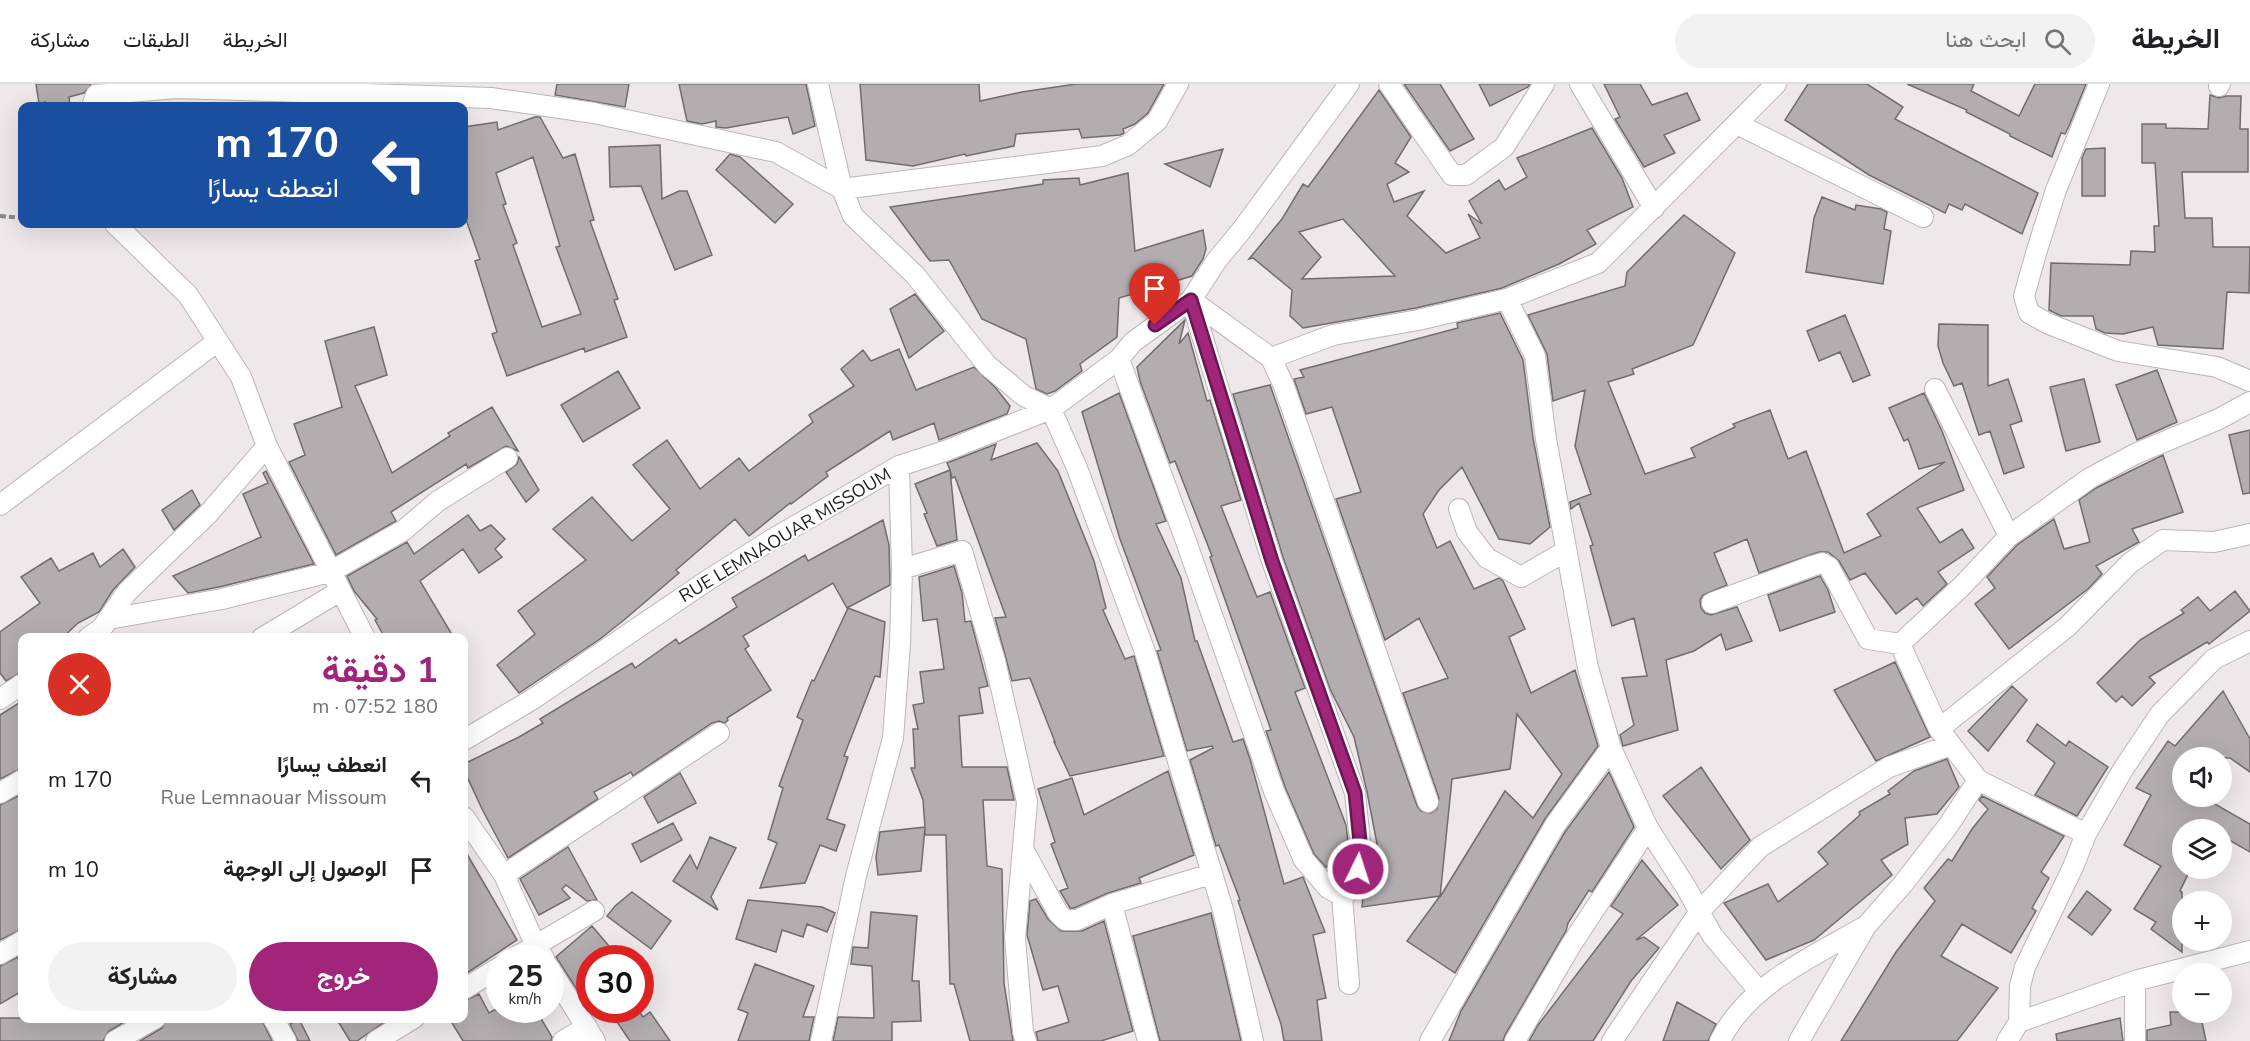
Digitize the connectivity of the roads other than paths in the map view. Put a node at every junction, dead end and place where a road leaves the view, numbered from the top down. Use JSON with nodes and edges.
{"nodes":[{"id":1,"x":818,"y":84,"type":"edge"},
{"id":2,"x":1178,"y":84,"type":"edge"},
{"id":3,"x":1349,"y":84,"type":"edge"},
{"id":4,"x":1389,"y":84,"type":"edge"},
{"id":5,"x":1544,"y":84,"type":"edge"},
{"id":6,"x":1580,"y":84,"type":"edge"},
{"id":7,"x":1776,"y":84,"type":"edge"},
{"id":8,"x":2099,"y":84,"type":"edge"},
{"id":9,"x":93,"y":102,"type":"edge"},
{"id":10,"x":1737,"y":124,"type":"junction"},
{"id":11,"x":842,"y":189,"type":"junction"},
{"id":12,"x":1654,"y":208,"type":"junction"},
{"id":13,"x":1923,"y":217,"type":"dead end"},
{"id":14,"x":119,"y":228,"type":"edge"},
{"id":15,"x":1507,"y":299,"type":"junction"},
{"id":16,"x":1191,"y":300,"type":"junction"},
{"id":17,"x":218,"y":341,"type":"junction"},
{"id":18,"x":1271,"y":358,"type":"junction"},
{"id":19,"x":1119,"y":359,"type":"junction"},
{"id":20,"x":2250,"y":381,"type":"edge"},
{"id":21,"x":1935,"y":389,"type":"dead end"},
{"id":22,"x":2250,"y":402,"type":"edge"},
{"id":23,"x":1051,"y":409,"type":"junction"},
{"id":24,"x":267,"y":446,"type":"junction"},
{"id":25,"x":507,"y":458,"type":"dead end"},
{"id":26,"x":899,"y":466,"type":"junction"},
{"id":27,"x":0,"y":505,"type":"edge"},
{"id":28,"x":1459,"y":509,"type":"dead end"},
{"id":29,"x":2250,"y":534,"type":"edge"},
{"id":30,"x":2009,"y":536,"type":"junction"},
{"id":31,"x":1566,"y":551,"type":"junction"},
{"id":32,"x":902,"y":569,"type":"junction"},
{"id":33,"x":330,"y":572,"type":"junction"},
{"id":34,"x":340,"y":591,"type":"junction"},
{"id":35,"x":1712,"y":603,"type":"dead end"},
{"id":36,"x":109,"y":620,"type":"junction"},
{"id":37,"x":95,"y":633,"type":"edge"},
{"id":38,"x":270,"y":633,"type":"edge"},
{"id":39,"x":362,"y":633,"type":"edge"},
{"id":40,"x":2250,"y":641,"type":"edge"},
{"id":41,"x":1900,"y":644,"type":"junction"},
{"id":42,"x":18,"y":687,"type":"edge"},
{"id":43,"x":0,"y":699,"type":"edge"},
{"id":44,"x":719,"y":733,"type":"dead end"},
{"id":45,"x":1945,"y":737,"type":"junction"},
{"id":46,"x":468,"y":738,"type":"edge"},
{"id":47,"x":1611,"y":748,"type":"junction"},
{"id":48,"x":1978,"y":780,"type":"junction"},
{"id":49,"x":18,"y":782,"type":"edge"},
{"id":50,"x":0,"y":793,"type":"edge"},
{"id":51,"x":1428,"y":802,"type":"dead end"},
{"id":52,"x":1648,"y":828,"type":"junction"},
{"id":53,"x":468,"y":829,"type":"edge"},
{"id":54,"x":2086,"y":834,"type":"junction"},
{"id":55,"x":1023,"y":849,"type":"junction"},
{"id":56,"x":1211,"y":874,"type":"junction"},
{"id":57,"x":504,"y":875,"type":"junction"},
{"id":58,"x":1342,"y":896,"type":"junction"},
{"id":59,"x":1112,"y":904,"type":"junction"},
{"id":60,"x":594,"y":911,"type":"dead end"},
{"id":61,"x":1700,"y":911,"type":"junction"},
{"id":62,"x":1866,"y":926,"type":"junction"},
{"id":63,"x":18,"y":943,"type":"edge"},
{"id":64,"x":537,"y":945,"type":"edge"},
{"id":65,"x":549,"y":945,"type":"edge"},
{"id":66,"x":2250,"y":951,"type":"edge"},
{"id":67,"x":0,"y":954,"type":"edge"},
{"id":68,"x":486,"y":976,"type":"edge"},
{"id":69,"x":2135,"y":981,"type":"junction"},
{"id":70,"x":1349,"y":984,"type":"dead end"},
{"id":71,"x":468,"y":987,"type":"edge"},
{"id":72,"x":564,"y":991,"type":"edge"},
{"id":73,"x":1759,"y":991,"type":"junction"},
{"id":74,"x":2019,"y":1022,"type":"junction"},
{"id":75,"x":147,"y":1023,"type":"edge"},
{"id":76,"x":276,"y":1023,"type":"edge"},
{"id":77,"x":406,"y":1023,"type":"edge"},
{"id":78,"x":591,"y":1034,"type":"edge"},
{"id":79,"x":115,"y":1041,"type":"edge"},
{"id":80,"x":286,"y":1041,"type":"edge"},
{"id":81,"x":376,"y":1041,"type":"edge"},
{"id":82,"x":563,"y":1041,"type":"edge"},
{"id":83,"x":821,"y":1041,"type":"edge"},
{"id":84,"x":1026,"y":1041,"type":"edge"},
{"id":85,"x":1148,"y":1041,"type":"edge"},
{"id":86,"x":1253,"y":1041,"type":"edge"},
{"id":87,"x":1430,"y":1041,"type":"edge"},
{"id":88,"x":1515,"y":1041,"type":"edge"},
{"id":89,"x":1612,"y":1041,"type":"edge"},
{"id":90,"x":1720,"y":1041,"type":"edge"},
{"id":91,"x":1799,"y":1041,"type":"edge"},
{"id":92,"x":2007,"y":1041,"type":"edge"},
{"id":93,"x":2135,"y":1041,"type":"edge"}],
"edges":[{"from":1,"to":11,"type":"street"},
{"from":2,"to":11,"type":"street"},
{"from":3,"to":16,"type":"street","name":"RUE LEMNAOUAR MISSOUM"},
{"from":4,"to":5,"type":"street"},
{"from":6,"to":12,"type":"street"},
{"from":7,"to":10,"type":"street"},
{"from":8,"to":20,"type":"street"},
{"from":9,"to":11,"type":"street"},
{"from":10,"to":12,"type":"street"},
{"from":10,"to":13,"type":"street"},
{"from":11,"to":23,"type":"street"},
{"from":12,"to":15,"type":"street"},
{"from":14,"to":17,"type":"street"},
{"from":15,"to":18,"type":"street"},
{"from":15,"to":31,"type":"street"},
{"from":16,"to":18,"type":"street"},
{"from":16,"to":19,"type":"street","name":"RUE LEMNAOUAR MISSOUM"},
{"from":16,"to":58,"type":"street"},
{"from":17,"to":24,"type":"street"},
{"from":17,"to":27,"type":"street"},
{"from":18,"to":51,"type":"street"},
{"from":19,"to":23,"type":"street","name":"RUE LEMNAOUAR MISSOUM"},
{"from":19,"to":58,"type":"street"},
{"from":21,"to":30,"type":"street"},
{"from":22,"to":30,"type":"street"},
{"from":23,"to":26,"type":"street","name":"RUE LEMNAOUAR MISSOUM"},
{"from":23,"to":56,"type":"street"},
{"from":24,"to":33,"type":"street"},
{"from":24,"to":36,"type":"street"},
{"from":25,"to":33,"type":"street"},
{"from":26,"to":32,"type":"street"},
{"from":26,"to":46,"type":"street","name":"RUE LEMNAOUAR MISSOUM"},
{"from":28,"to":31,"type":"street"},
{"from":29,"to":45,"type":"street"},
{"from":30,"to":41,"type":"street"},
{"from":31,"to":47,"type":"street"},
{"from":32,"to":55,"type":"street"},
{"from":32,"to":83,"type":"street"},
{"from":33,"to":34,"type":"street"},
{"from":33,"to":36,"type":"street"},
{"from":34,"to":38,"type":"street"},
{"from":34,"to":39,"type":"street"},
{"from":35,"to":41,"type":"street"},
{"from":36,"to":37,"type":"street"},
{"from":40,"to":54,"type":"street"},
{"from":41,"to":45,"type":"street"},
{"from":42,"to":43,"type":"street"},
{"from":44,"to":57,"type":"street"},
{"from":45,"to":48,"type":"street"},
{"from":45,"to":61,"type":"street"},
{"from":47,"to":52,"type":"street"},
{"from":47,"to":87,"type":"street"},
{"from":48,"to":54,"type":"street"},
{"from":48,"to":62,"type":"street"},
{"from":49,"to":50,"type":"street"},
{"from":52,"to":61,"type":"street"},
{"from":52,"to":88,"type":"street"},
{"from":53,"to":57,"type":"street"},
{"from":54,"to":74,"type":"street"},
{"from":55,"to":59,"type":"street"},
{"from":55,"to":84,"type":"street"},
{"from":56,"to":59,"type":"street"},
{"from":56,"to":86,"type":"street"},
{"from":57,"to":64,"type":"street"},
{"from":58,"to":70,"type":"street"},
{"from":59,"to":85,"type":"street"},
{"from":60,"to":65,"type":"street"},
{"from":61,"to":73,"type":"street"},
{"from":61,"to":89,"type":"street"},
{"from":62,"to":73,"type":"street"},
{"from":62,"to":91,"type":"street"},
{"from":63,"to":67,"type":"street"},
{"from":66,"to":69,"type":"street"},
{"from":68,"to":71,"type":"street"},
{"from":69,"to":74,"type":"street"},
{"from":69,"to":93,"type":"street"},
{"from":72,"to":78,"type":"street"},
{"from":73,"to":90,"type":"street"},
{"from":74,"to":92,"type":"street"},
{"from":75,"to":79,"type":"street"},
{"from":76,"to":80,"type":"street"},
{"from":77,"to":81,"type":"street"},
{"from":78,"to":82,"type":"street"}]}
